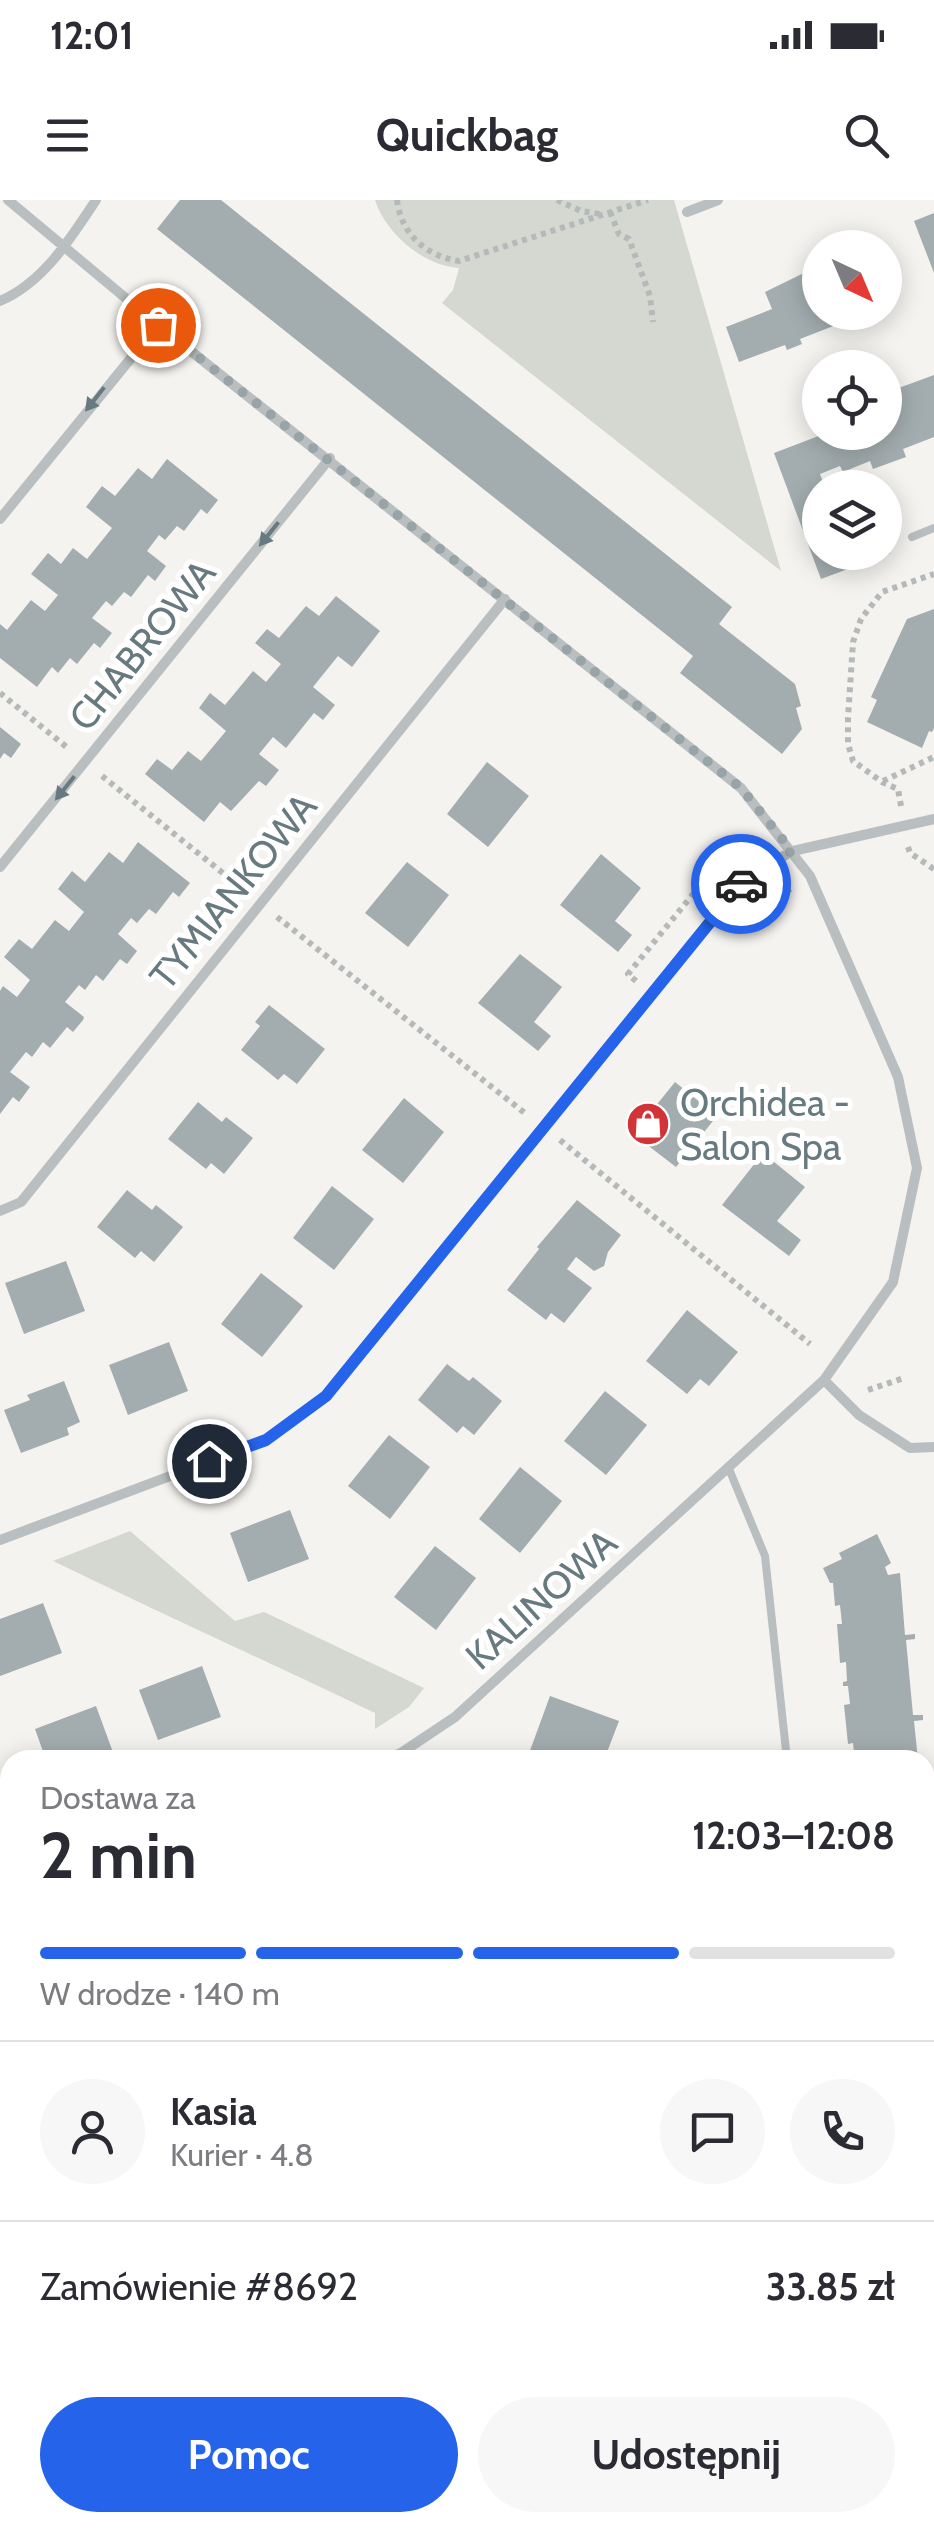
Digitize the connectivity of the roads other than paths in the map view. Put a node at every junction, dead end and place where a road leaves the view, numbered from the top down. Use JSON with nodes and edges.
{"nodes":[{"id":1,"x":8,"y":200,"type":"edge"},
{"id":2,"x":96,"y":200,"type":"edge"},
{"id":3,"x":718,"y":200,"type":"edge"},
{"id":4,"x":687,"y":212,"type":"dead end"},
{"id":5,"x":65,"y":247,"type":"junction"},
{"id":6,"x":0,"y":300,"type":"edge"},
{"id":7,"x":158,"y":325,"type":"junction"},
{"id":8,"x":330,"y":458,"type":"junction"},
{"id":9,"x":0,"y":520,"type":"edge"},
{"id":10,"x":934,"y":528,"type":"edge"},
{"id":11,"x":912,"y":536,"type":"dead end"},
{"id":12,"x":505,"y":599,"type":"junction"},
{"id":13,"x":934,"y":819,"type":"edge"},
{"id":14,"x":792,"y":851,"type":"junction"},
{"id":15,"x":0,"y":868,"type":"edge"},
{"id":16,"x":0,"y":1210,"type":"edge"},
{"id":17,"x":824,"y":1380,"type":"junction"},
{"id":18,"x":934,"y":1446,"type":"edge"},
{"id":19,"x":729,"y":1470,"type":"junction"},
{"id":20,"x":0,"y":1540,"type":"edge"},
{"id":21,"x":405,"y":1750,"type":"edge"},
{"id":22,"x":786,"y":1750,"type":"edge"}],
"edges":[{"from":1,"to":5,"type":"street","name":"KALINOWA"},
{"from":2,"to":5,"type":"street"},
{"from":3,"to":4,"type":"street"},
{"from":5,"to":6,"type":"street"},
{"from":5,"to":7,"type":"street","name":"KALINOWA"},
{"from":7,"to":8,"type":"street","name":"KALINOWA"},
{"from":7,"to":9,"type":"street","one_way":true},
{"from":8,"to":12,"type":"street","name":"KALINOWA"},
{"from":8,"to":15,"type":"street","name":"CHABROWA","one_way":true},
{"from":10,"to":11,"type":"lane"},
{"from":12,"to":14,"type":"street","name":"KALINOWA"},
{"from":12,"to":16,"type":"street","name":"TYMIANKOWA"},
{"from":13,"to":14,"type":"street"},
{"from":14,"to":17,"type":"street","name":"KALINOWA"},
{"from":14,"to":20,"type":"street"},
{"from":17,"to":18,"type":"street"},
{"from":17,"to":19,"type":"street","name":"KALINOWA"},
{"from":19,"to":21,"type":"street","name":"KALINOWA"},
{"from":19,"to":22,"type":"lane"}]}
